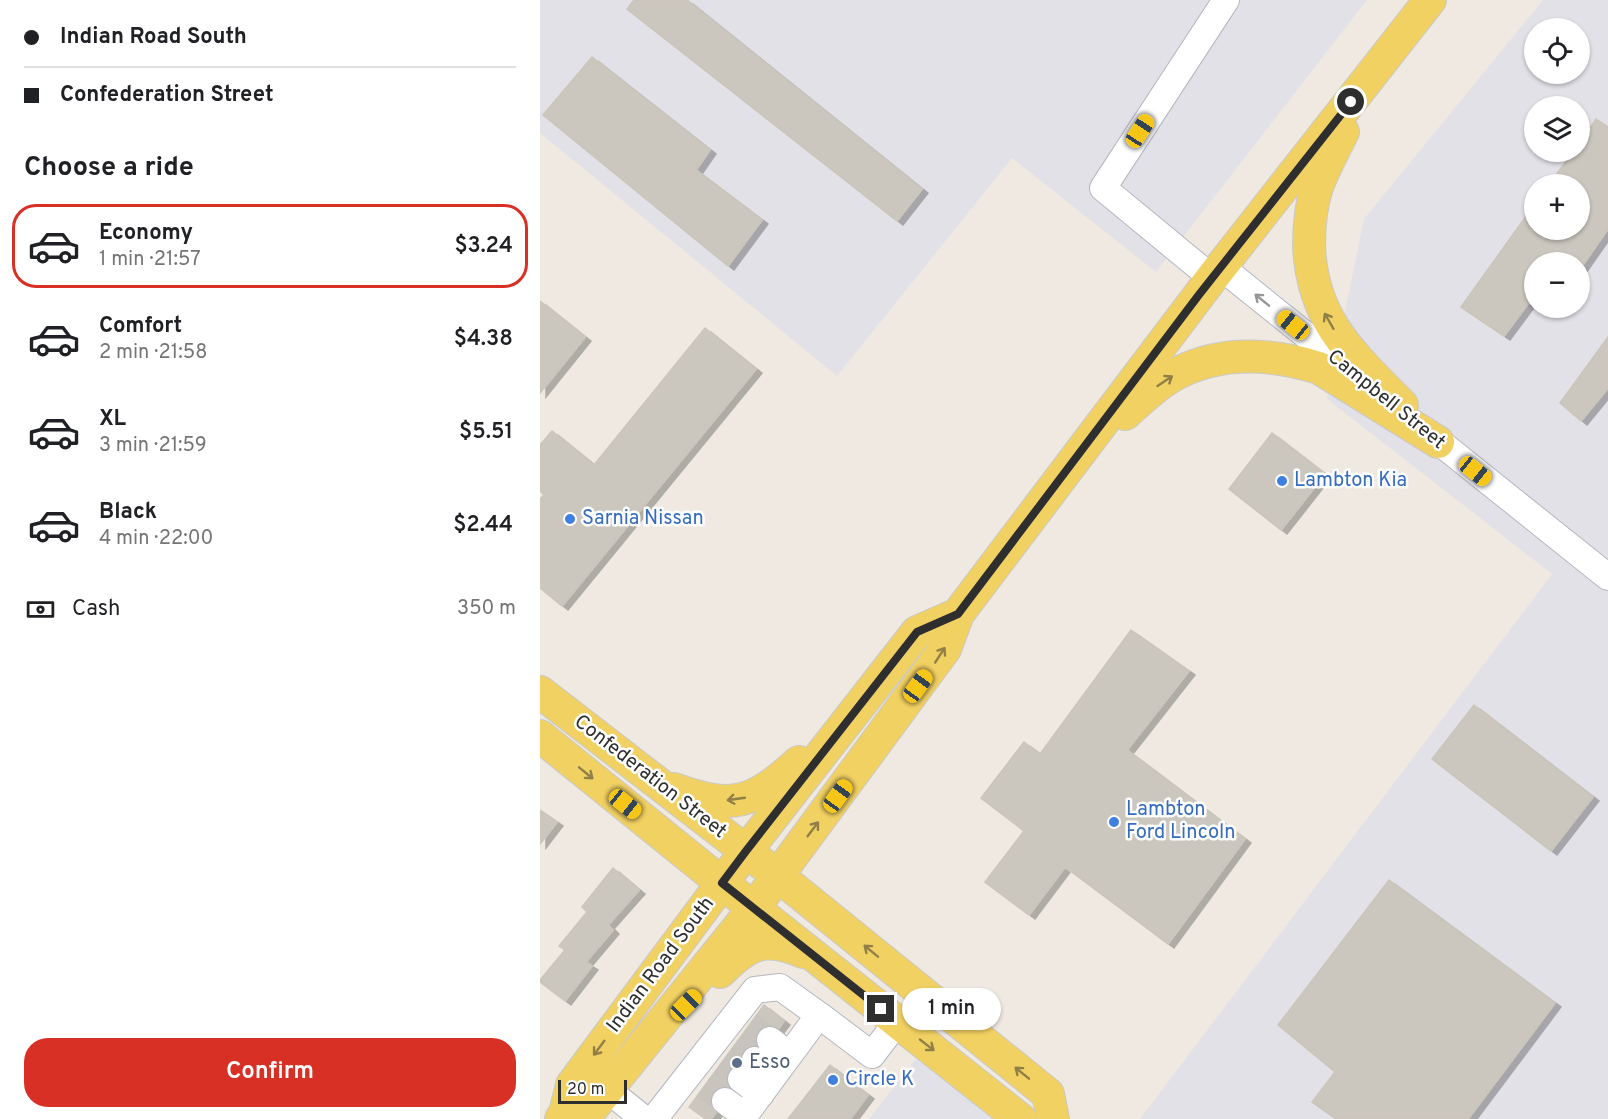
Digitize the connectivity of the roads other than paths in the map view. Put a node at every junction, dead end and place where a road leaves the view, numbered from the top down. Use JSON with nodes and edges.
{"nodes":[{"id":1,"x":1226,"y":0,"type":"edge"},
{"id":2,"x":1430,"y":0,"type":"edge"},
{"id":3,"x":1365,"y":84,"type":"junction"},
{"id":4,"x":1216,"y":272,"type":"junction"},
{"id":5,"x":1438,"y":442,"type":"junction"},
{"id":6,"x":1073,"y":460,"type":"junction"},
{"id":7,"x":1608,"y":576,"type":"edge"},
{"id":8,"x":958,"y":614,"type":"junction"},
{"id":9,"x":876,"y":685,"type":"junction"},
{"id":10,"x":540,"y":692,"type":"edge"},
{"id":11,"x":540,"y":736,"type":"edge"},
{"id":12,"x":656,"y":782,"type":"junction"},
{"id":13,"x":746,"y":851,"type":"junction"},
{"id":14,"x":778,"y":876,"type":"junction"},
{"id":15,"x":722,"y":883,"type":"junction"},
{"id":16,"x":754,"y":908,"type":"junction"},
{"id":17,"x":815,"y":957,"type":"junction"},
{"id":18,"x":819,"y":1015,"type":"junction"},
{"id":19,"x":897,"y":1022,"type":"junction"},
{"id":20,"x":634,"y":1057,"type":"junction"},
{"id":21,"x":608,"y":1090,"type":"junction"},
{"id":22,"x":737,"y":1112,"type":"edge"},
{"id":23,"x":564,"y":1117,"type":"edge"},
{"id":24,"x":644,"y":1119,"type":"edge"},
{"id":25,"x":654,"y":1119,"type":"edge"},
{"id":26,"x":1020,"y":1119,"type":"edge"},
{"id":27,"x":1053,"y":1119,"type":"edge"}],
"edges":[{"from":1,"to":4,"type":"street","name":"Campbell Street"},
{"from":2,"to":3,"type":"main road","name":"Indian Road South"},
{"from":3,"to":4,"type":"main road","name":"Indian Road South"},
{"from":5,"to":3,"type":"main road","one_way":true},
{"from":5,"to":4,"type":"street","name":"Campbell Street","one_way":true},
{"from":4,"to":6,"type":"main road","name":"Indian Road South"},
{"from":6,"to":5,"type":"main road","one_way":true},
{"from":5,"to":7,"type":"street","name":"Campbell Street"},
{"from":6,"to":8,"type":"main road","name":"Indian Road South"},
{"from":8,"to":9,"type":"main road","name":"Indian Road South"},
{"from":14,"to":8,"type":"main road","name":"Indian Road South","one_way":true},
{"from":9,"to":12,"type":"main road","one_way":true},
{"from":9,"to":13,"type":"main road","name":"Indian Road South"},
{"from":10,"to":12,"type":"main road","name":"Confederation Street"},
{"from":11,"to":15,"type":"main road","name":"Confederation Street","one_way":true},
{"from":12,"to":13,"type":"main road","name":"Confederation Street"},
{"from":13,"to":14,"type":"main road","name":"Confederation Street"},
{"from":13,"to":15,"type":"main road","name":"Indian Road South"},
{"from":14,"to":16,"type":"main road","name":"Indian Road South"},
{"from":27,"to":14,"type":"main road","name":"Confederation Street","one_way":true},
{"from":15,"to":16,"type":"main road","name":"Confederation Street"},
{"from":15,"to":23,"type":"main road","name":"Indian Road South","one_way":true},
{"from":16,"to":17,"type":"main road","name":"Confederation Street"},
{"from":16,"to":20,"type":"main road","name":"Indian Road South"},
{"from":17,"to":19,"type":"main road","name":"Confederation Street"},
{"from":17,"to":20,"type":"main road"},
{"from":18,"to":19,"type":"street"},
{"from":18,"to":22,"type":"street"},
{"from":18,"to":25,"type":"street"},
{"from":19,"to":26,"type":"main road","name":"Confederation Street","one_way":true},
{"from":20,"to":21,"type":"main road","name":"Indian Road South"},
{"from":21,"to":23,"type":"main road","name":"Indian Road South"},
{"from":21,"to":24,"type":"street"}]}
